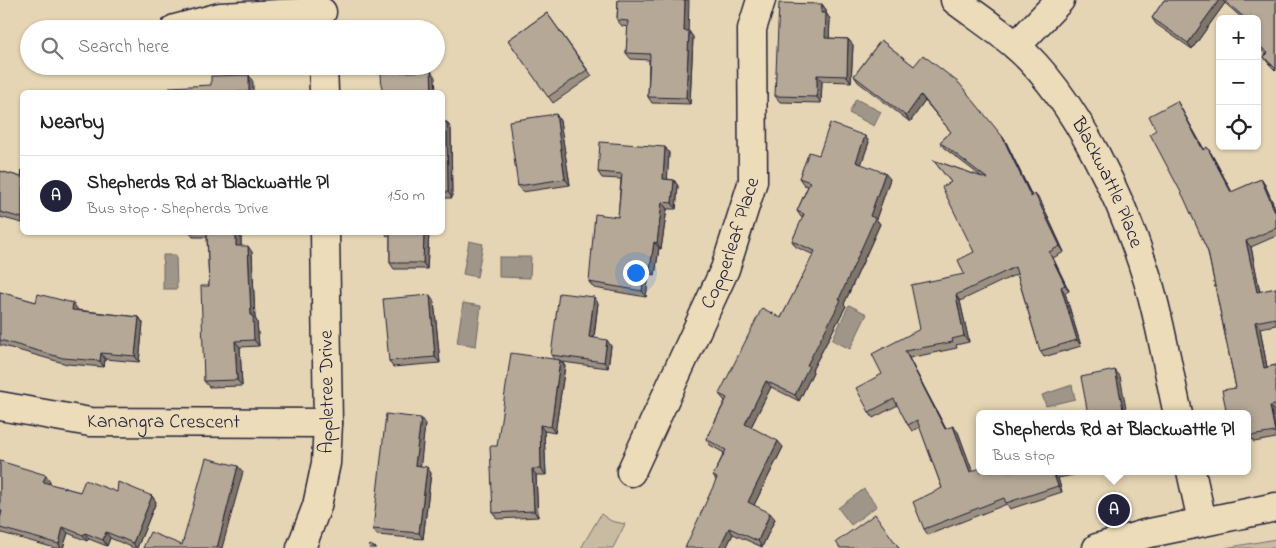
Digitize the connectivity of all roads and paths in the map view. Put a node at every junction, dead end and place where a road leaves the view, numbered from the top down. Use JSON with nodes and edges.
{"nodes":[{"id":1,"x":761,"y":0,"type":"edge"},
{"id":2,"x":954,"y":0,"type":"edge"},
{"id":3,"x":1060,"y":0,"type":"edge"},
{"id":4,"x":322,"y":13,"type":"edge"},
{"id":5,"x":209,"y":20,"type":"edge"},
{"id":6,"x":1016,"y":46,"type":"junction"},
{"id":7,"x":323,"y":75,"type":"edge"},
{"id":8,"x":324,"y":90,"type":"edge"},
{"id":9,"x":326,"y":235,"type":"edge"},
{"id":10,"x":0,"y":406,"type":"edge"},
{"id":11,"x":1177,"y":410,"type":"edge"},
{"id":12,"x":328,"y":423,"type":"junction"},
{"id":13,"x":631,"y":472,"type":"dead end"},
{"id":14,"x":1192,"y":475,"type":"edge"},
{"id":15,"x":1276,"y":507,"type":"edge"},
{"id":16,"x":1202,"y":521,"type":"junction"},
{"id":17,"x":301,"y":548,"type":"edge"},
{"id":18,"x":1097,"y":548,"type":"edge"}],
"edges":[{"from":1,"to":13,"type":"street","name":"Copperleaf Place"},
{"from":2,"to":6,"type":"street","name":"Blackwattle Place"},
{"from":3,"to":6,"type":"street"},
{"from":4,"to":5,"type":"street"},
{"from":6,"to":11,"type":"street","name":"Blackwattle Place"},
{"from":7,"to":8,"type":"street"},
{"from":9,"to":12,"type":"street","name":"Appletree Drive"},
{"from":10,"to":12,"type":"street","name":"Kanangra Crescent"},
{"from":12,"to":17,"type":"street","name":"Appletree Drive"},
{"from":14,"to":16,"type":"street"},
{"from":15,"to":16,"type":"street"},
{"from":16,"to":18,"type":"street"}]}
